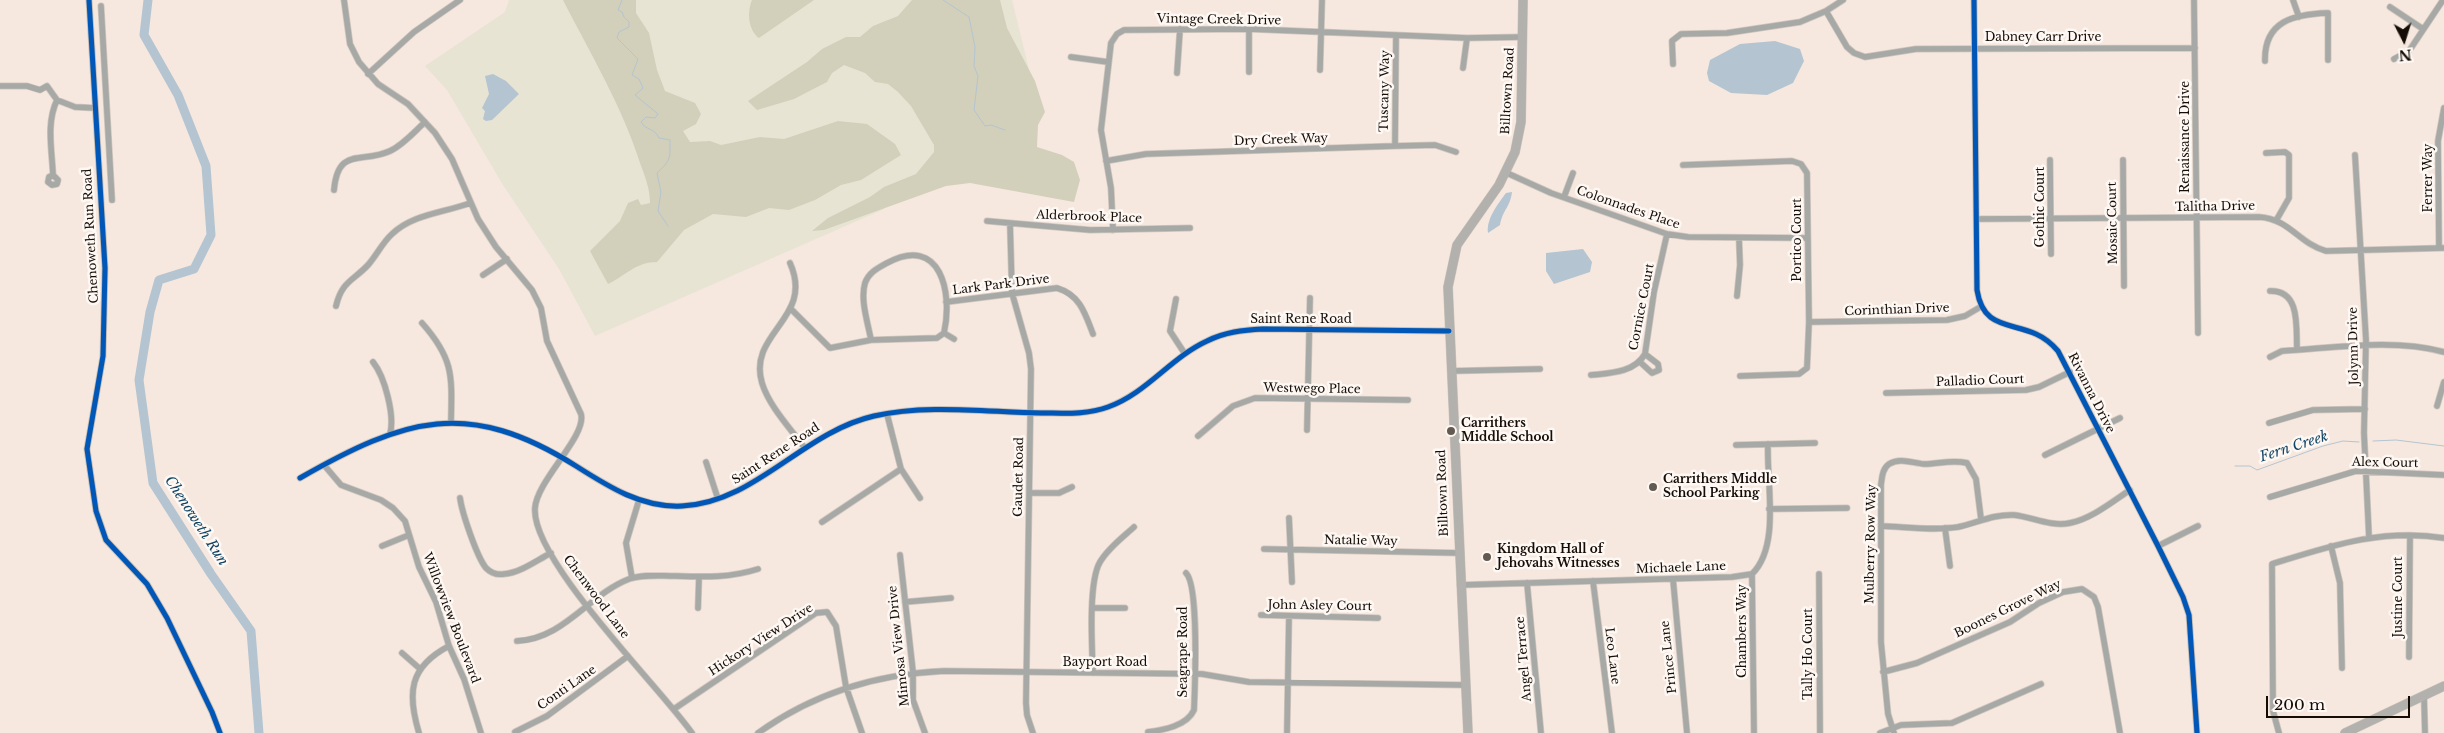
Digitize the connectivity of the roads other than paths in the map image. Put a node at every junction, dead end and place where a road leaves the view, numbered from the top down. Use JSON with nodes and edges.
{"nodes":[{"id":1,"x":89,"y":0,"type":"edge"},
{"id":2,"x":344,"y":0,"type":"edge"},
{"id":3,"x":460,"y":0,"type":"edge"},
{"id":4,"x":1322,"y":0,"type":"edge"},
{"id":5,"x":1523,"y":0,"type":"edge"},
{"id":6,"x":1844,"y":0,"type":"edge"},
{"id":7,"x":1974,"y":0,"type":"edge"},
{"id":8,"x":2194,"y":0,"type":"edge"},
{"id":9,"x":2293,"y":0,"type":"edge"},
{"id":10,"x":2443,"y":0,"type":"edge"},
{"id":11,"x":101,"y":6,"type":"dead end"},
{"id":12,"x":2390,"y":7,"type":"dead end"},
{"id":13,"x":1826,"y":11,"type":"junction"},
{"id":14,"x":2299,"y":17,"type":"junction"},
{"id":15,"x":1180,"y":29,"type":"junction"},
{"id":16,"x":1250,"y":29,"type":"junction"},
{"id":17,"x":2423,"y":29,"type":"junction"},
{"id":18,"x":1320,"y":31,"type":"junction"},
{"id":19,"x":1396,"y":36,"type":"junction"},
{"id":20,"x":1523,"y":37,"type":"junction"},
{"id":21,"x":1467,"y":38,"type":"junction"},
{"id":22,"x":1975,"y":48,"type":"junction"},
{"id":23,"x":2195,"y":48,"type":"junction"},
{"id":24,"x":103,"y":52,"type":"junction"},
{"id":25,"x":92,"y":53,"type":"junction"},
{"id":26,"x":1072,"y":57,"type":"dead end"},
{"id":27,"x":2394,"y":59,"type":"dead end"},
{"id":28,"x":2328,"y":60,"type":"dead end"},
{"id":29,"x":2265,"y":61,"type":"dead end"},
{"id":30,"x":1108,"y":62,"type":"junction"},
{"id":31,"x":1673,"y":64,"type":"dead end"},
{"id":32,"x":1463,"y":68,"type":"dead end"},
{"id":33,"x":1320,"y":70,"type":"dead end"},
{"id":34,"x":1177,"y":72,"type":"dead end"},
{"id":35,"x":1249,"y":72,"type":"dead end"},
{"id":36,"x":368,"y":74,"type":"junction"},
{"id":37,"x":0,"y":86,"type":"edge"},
{"id":38,"x":57,"y":100,"type":"junction"},
{"id":39,"x":95,"y":108,"type":"junction"},
{"id":40,"x":2444,"y":108,"type":"edge"},
{"id":41,"x":425,"y":122,"type":"junction"},
{"id":42,"x":1395,"y":146,"type":"junction"},
{"id":43,"x":1456,"y":152,"type":"dead end"},
{"id":44,"x":2266,"y":153,"type":"dead end"},
{"id":45,"x":2355,"y":155,"type":"dead end"},
{"id":46,"x":2050,"y":160,"type":"dead end"},
{"id":47,"x":2123,"y":160,"type":"dead end"},
{"id":48,"x":1106,"y":161,"type":"junction"},
{"id":49,"x":1683,"y":164,"type":"dead end"},
{"id":50,"x":1507,"y":173,"type":"junction"},
{"id":51,"x":1573,"y":173,"type":"dead end"},
{"id":52,"x":53,"y":175,"type":"dead end"},
{"id":53,"x":334,"y":190,"type":"dead end"},
{"id":54,"x":1564,"y":197,"type":"junction"},
{"id":55,"x":112,"y":200,"type":"dead end"},
{"id":56,"x":470,"y":203,"type":"junction"},
{"id":57,"x":2123,"y":218,"type":"junction"},
{"id":58,"x":2196,"y":218,"type":"junction"},
{"id":59,"x":2051,"y":219,"type":"junction"},
{"id":60,"x":2277,"y":219,"type":"junction"},
{"id":61,"x":987,"y":220,"type":"dead end"},
{"id":62,"x":1976,"y":220,"type":"junction"},
{"id":63,"x":1010,"y":223,"type":"junction"},
{"id":64,"x":1190,"y":228,"type":"dead end"},
{"id":65,"x":1113,"y":230,"type":"junction"},
{"id":66,"x":1667,"y":234,"type":"junction"},
{"id":67,"x":1739,"y":238,"type":"junction"},
{"id":68,"x":1808,"y":238,"type":"junction"},
{"id":69,"x":2442,"y":248,"type":"edge"},
{"id":70,"x":2360,"y":250,"type":"junction"},
{"id":71,"x":2051,"y":254,"type":"dead end"},
{"id":72,"x":507,"y":258,"type":"junction"},
{"id":73,"x":790,"y":263,"type":"dead end"},
{"id":74,"x":483,"y":276,"type":"dead end"},
{"id":75,"x":2124,"y":286,"type":"dead end"},
{"id":76,"x":2270,"y":291,"type":"dead end"},
{"id":77,"x":1012,"y":293,"type":"junction"},
{"id":78,"x":1737,"y":296,"type":"dead end"},
{"id":79,"x":1310,"y":298,"type":"dead end"},
{"id":80,"x":1176,"y":299,"type":"dead end"},
{"id":81,"x":946,"y":302,"type":"junction"},
{"id":82,"x":336,"y":306,"type":"dead end"},
{"id":83,"x":1982,"y":306,"type":"junction"},
{"id":84,"x":791,"y":309,"type":"junction"},
{"id":85,"x":1809,"y":322,"type":"junction"},
{"id":86,"x":422,"y":323,"type":"dead end"},
{"id":87,"x":1309,"y":330,"type":"junction"},
{"id":88,"x":1449,"y":331,"type":"junction"},
{"id":89,"x":944,"y":333,"type":"junction"},
{"id":90,"x":2198,"y":333,"type":"dead end"},
{"id":91,"x":1093,"y":334,"type":"dead end"},
{"id":92,"x":954,"y":339,"type":"dead end"},
{"id":93,"x":871,"y":340,"type":"junction"},
{"id":94,"x":2365,"y":347,"type":"junction"},
{"id":95,"x":2297,"y":350,"type":"junction"},
{"id":96,"x":2444,"y":352,"type":"edge"},
{"id":97,"x":1185,"y":354,"type":"junction"},
{"id":98,"x":1645,"y":354,"type":"junction"},
{"id":99,"x":2270,"y":357,"type":"dead end"},
{"id":100,"x":373,"y":362,"type":"dead end"},
{"id":101,"x":1640,"y":362,"type":"junction"},
{"id":102,"x":1540,"y":369,"type":"dead end"},
{"id":103,"x":1451,"y":372,"type":"junction"},
{"id":104,"x":2070,"y":372,"type":"junction"},
{"id":105,"x":1590,"y":376,"type":"dead end"},
{"id":106,"x":1740,"y":376,"type":"dead end"},
{"id":107,"x":2444,"y":382,"type":"edge"},
{"id":108,"x":1886,"y":393,"type":"dead end"},
{"id":109,"x":1307,"y":399,"type":"junction"},
{"id":110,"x":1408,"y":400,"type":"dead end"},
{"id":111,"x":2437,"y":406,"type":"dead end"},
{"id":112,"x":2365,"y":409,"type":"junction"},
{"id":113,"x":1030,"y":412,"type":"junction"},
{"id":114,"x":888,"y":414,"type":"junction"},
{"id":115,"x":2120,"y":418,"type":"dead end"},
{"id":116,"x":452,"y":422,"type":"junction"},
{"id":117,"x":2269,"y":423,"type":"dead end"},
{"id":118,"x":2098,"y":428,"type":"junction"},
{"id":119,"x":1307,"y":430,"type":"dead end"},
{"id":120,"x":390,"y":434,"type":"junction"},
{"id":121,"x":1198,"y":436,"type":"dead end"},
{"id":122,"x":1815,"y":443,"type":"dead end"},
{"id":123,"x":1768,"y":444,"type":"junction"},
{"id":124,"x":1736,"y":445,"type":"dead end"},
{"id":125,"x":804,"y":448,"type":"junction"},
{"id":126,"x":2045,"y":456,"type":"dead end"},
{"id":127,"x":562,"y":457,"type":"junction"},
{"id":128,"x":706,"y":462,"type":"dead end"},
{"id":129,"x":324,"y":465,"type":"junction"},
{"id":130,"x":901,"y":469,"type":"junction"},
{"id":131,"x":2365,"y":470,"type":"junction"},
{"id":132,"x":2444,"y":475,"type":"edge"},
{"id":133,"x":300,"y":478,"type":"dead end"},
{"id":134,"x":1072,"y":487,"type":"dead end"},
{"id":135,"x":2130,"y":490,"type":"junction"},
{"id":136,"x":1030,"y":493,"type":"junction"},
{"id":137,"x":2270,"y":497,"type":"dead end"},
{"id":138,"x":460,"y":498,"type":"dead end"},
{"id":139,"x":920,"y":498,"type":"dead end"},
{"id":140,"x":718,"y":499,"type":"junction"},
{"id":141,"x":639,"y":500,"type":"junction"},
{"id":142,"x":1847,"y":508,"type":"dead end"},
{"id":143,"x":1768,"y":509,"type":"junction"},
{"id":144,"x":1289,"y":518,"type":"dead end"},
{"id":145,"x":1981,"y":519,"type":"junction"},
{"id":146,"x":822,"y":522,"type":"dead end"},
{"id":147,"x":1134,"y":526,"type":"dead end"},
{"id":148,"x":1882,"y":526,"type":"junction"},
{"id":149,"x":2198,"y":526,"type":"dead end"},
{"id":150,"x":1945,"y":528,"type":"junction"},
{"id":151,"x":409,"y":536,"type":"junction"},
{"id":152,"x":2410,"y":536,"type":"junction"},
{"id":153,"x":2369,"y":537,"type":"junction"},
{"id":154,"x":2444,"y":538,"type":"edge"},
{"id":155,"x":382,"y":546,"type":"dead end"},
{"id":156,"x":2158,"y":546,"type":"junction"},
{"id":157,"x":2331,"y":546,"type":"junction"},
{"id":158,"x":1264,"y":550,"type":"dead end"},
{"id":159,"x":1291,"y":550,"type":"junction"},
{"id":160,"x":551,"y":553,"type":"junction"},
{"id":161,"x":1458,"y":553,"type":"junction"},
{"id":162,"x":900,"y":555,"type":"dead end"},
{"id":163,"x":1950,"y":566,"type":"dead end"},
{"id":164,"x":758,"y":569,"type":"dead end"},
{"id":165,"x":1186,"y":573,"type":"dead end"},
{"id":166,"x":1752,"y":574,"type":"junction"},
{"id":167,"x":1818,"y":574,"type":"dead end"},
{"id":168,"x":699,"y":577,"type":"junction"},
{"id":169,"x":632,"y":578,"type":"junction"},
{"id":170,"x":1674,"y":579,"type":"junction"},
{"id":171,"x":1593,"y":581,"type":"junction"},
{"id":172,"x":1292,"y":582,"type":"dead end"},
{"id":173,"x":1527,"y":583,"type":"junction"},
{"id":174,"x":1460,"y":584,"type":"junction"},
{"id":175,"x":952,"y":598,"type":"dead end"},
{"id":176,"x":905,"y":602,"type":"junction"},
{"id":177,"x":587,"y":606,"type":"junction"},
{"id":178,"x":698,"y":608,"type":"dead end"},
{"id":179,"x":1093,"y":608,"type":"junction"},
{"id":180,"x":1125,"y":608,"type":"dead end"},
{"id":181,"x":1261,"y":615,"type":"dead end"},
{"id":182,"x":1289,"y":616,"type":"junction"},
{"id":183,"x":1378,"y":618,"type":"dead end"},
{"id":184,"x":517,"y":641,"type":"dead end"},
{"id":185,"x":448,"y":646,"type":"junction"},
{"id":186,"x":402,"y":653,"type":"dead end"},
{"id":187,"x":628,"y":656,"type":"junction"},
{"id":188,"x":2409,"y":657,"type":"dead end"},
{"id":189,"x":419,"y":668,"type":"junction"},
{"id":190,"x":2342,"y":668,"type":"dead end"},
{"id":191,"x":912,"y":672,"type":"junction"},
{"id":192,"x":1027,"y":672,"type":"junction"},
{"id":193,"x":1883,"y":672,"type":"junction"},
{"id":194,"x":1093,"y":673,"type":"junction"},
{"id":195,"x":1194,"y":674,"type":"junction"},
{"id":196,"x":1288,"y":683,"type":"junction"},
{"id":197,"x":2041,"y":684,"type":"dead end"},
{"id":198,"x":1465,"y":685,"type":"junction"},
{"id":199,"x":2444,"y":686,"type":"edge"},
{"id":200,"x":846,"y":688,"type":"junction"},
{"id":201,"x":2424,"y":696,"type":"junction"},
{"id":202,"x":674,"y":710,"type":"junction"},
{"id":203,"x":1893,"y":730,"type":"edge"},
{"id":204,"x":515,"y":732,"type":"edge"},
{"id":205,"x":1148,"y":732,"type":"edge"},
{"id":206,"x":220,"y":733,"type":"edge"},
{"id":207,"x":419,"y":733,"type":"edge"},
{"id":208,"x":481,"y":733,"type":"edge"},
{"id":209,"x":692,"y":733,"type":"edge"},
{"id":210,"x":758,"y":733,"type":"edge"},
{"id":211,"x":862,"y":733,"type":"edge"},
{"id":212,"x":925,"y":733,"type":"edge"},
{"id":213,"x":1033,"y":733,"type":"edge"},
{"id":214,"x":1287,"y":733,"type":"edge"},
{"id":215,"x":1468,"y":733,"type":"edge"},
{"id":216,"x":1541,"y":733,"type":"edge"},
{"id":217,"x":1612,"y":733,"type":"edge"},
{"id":218,"x":1687,"y":733,"type":"edge"},
{"id":219,"x":1754,"y":733,"type":"edge"},
{"id":220,"x":1820,"y":733,"type":"edge"},
{"id":221,"x":1880,"y":733,"type":"edge"},
{"id":222,"x":2120,"y":733,"type":"edge"},
{"id":223,"x":2197,"y":733,"type":"edge"},
{"id":224,"x":2279,"y":733,"type":"edge"},
{"id":225,"x":2345,"y":733,"type":"edge"},
{"id":226,"x":2425,"y":733,"type":"edge"}],
"edges":[{"from":1,"to":25,"type":"street","name":"Chenoweth Run Road"},
{"from":2,"to":36,"type":"street","name":"Chenwood Lane"},
{"from":3,"to":36,"type":"street"},
{"from":4,"to":18,"type":"street"},
{"from":5,"to":20,"type":"main road","name":"Billtown Road"},
{"from":6,"to":13,"type":"street"},
{"from":7,"to":22,"type":"street"},
{"from":8,"to":23,"type":"street","name":"Renaissance Drive"},
{"from":9,"to":14,"type":"street"},
{"from":10,"to":17,"type":"street"},
{"from":11,"to":24,"type":"street"},
{"from":12,"to":17,"type":"street"},
{"from":13,"to":22,"type":"street","name":"Dabney Carr Drive"},
{"from":13,"to":31,"type":"street"},
{"from":14,"to":28,"type":"street"},
{"from":14,"to":29,"type":"street"},
{"from":15,"to":16,"type":"street","name":"Vintage Creek Drive"},
{"from":15,"to":30,"type":"street","name":"Vintage Creek Drive"},
{"from":15,"to":34,"type":"street"},
{"from":16,"to":18,"type":"street","name":"Vintage Creek Drive"},
{"from":16,"to":35,"type":"street"},
{"from":17,"to":27,"type":"street"},
{"from":18,"to":19,"type":"street","name":"Vintage Creek Drive"},
{"from":18,"to":33,"type":"street"},
{"from":19,"to":21,"type":"street","name":"Vintage Creek Drive"},
{"from":19,"to":42,"type":"street","name":"Tuscany Way"},
{"from":20,"to":21,"type":"street","name":"Vintage Creek Drive"},
{"from":20,"to":50,"type":"main road","name":"Billtown Road"},
{"from":21,"to":32,"type":"street"},
{"from":22,"to":23,"type":"street","name":"Dabney Carr Drive"},
{"from":22,"to":62,"type":"street"},
{"from":23,"to":58,"type":"street","name":"Renaissance Drive"},
{"from":24,"to":25,"type":"street"},
{"from":24,"to":55,"type":"street"},
{"from":25,"to":39,"type":"street","name":"Chenoweth Run Road"},
{"from":26,"to":30,"type":"street"},
{"from":30,"to":48,"type":"street","name":"Vintage Creek Drive"},
{"from":36,"to":41,"type":"street","name":"Chenwood Lane"},
{"from":37,"to":38,"type":"street"},
{"from":38,"to":39,"type":"street"},
{"from":38,"to":52,"type":"street"},
{"from":39,"to":206,"type":"street","name":"Chenoweth Run Road"},
{"from":40,"to":69,"type":"street","name":"Ferrer Way"},
{"from":41,"to":53,"type":"street"},
{"from":41,"to":56,"type":"street","name":"Chenwood Lane"},
{"from":42,"to":43,"type":"street","name":"Dry Creek Way"},
{"from":42,"to":48,"type":"street","name":"Dry Creek Way"},
{"from":44,"to":60,"type":"street"},
{"from":45,"to":70,"type":"street","name":"Jolynn Drive"},
{"from":46,"to":59,"type":"street","name":"Gothic Court"},
{"from":47,"to":57,"type":"street","name":"Mosaic Court"},
{"from":48,"to":65,"type":"street","name":"Vintage Creek Drive"},
{"from":49,"to":68,"type":"street","name":"Portico Court"},
{"from":50,"to":54,"type":"street","name":"Colonnades Place"},
{"from":50,"to":88,"type":"main road","name":"Billtown Road"},
{"from":51,"to":54,"type":"street"},
{"from":54,"to":66,"type":"street","name":"Colonnades Place"},
{"from":56,"to":72,"type":"street","name":"Chenwood Lane"},
{"from":56,"to":82,"type":"street"},
{"from":57,"to":58,"type":"street","name":"Talitha Drive"},
{"from":57,"to":59,"type":"street","name":"Talitha Drive"},
{"from":57,"to":75,"type":"street","name":"Mosaic Court"},
{"from":58,"to":60,"type":"street","name":"Talitha Drive"},
{"from":58,"to":90,"type":"street","name":"Renaissance Drive"},
{"from":59,"to":62,"type":"street","name":"Talitha Drive"},
{"from":59,"to":71,"type":"street","name":"Gothic Court"},
{"from":60,"to":70,"type":"street"},
{"from":61,"to":63,"type":"street","name":"Alderbrook Place"},
{"from":62,"to":83,"type":"street"},
{"from":63,"to":65,"type":"street","name":"Alderbrook Place"},
{"from":63,"to":77,"type":"street","name":"Gaudet Road"},
{"from":64,"to":65,"type":"street","name":"Alderbrook Place"},
{"from":66,"to":67,"type":"street","name":"Colonnades Place"},
{"from":66,"to":98,"type":"street","name":"Cornice Court"},
{"from":67,"to":68,"type":"street","name":"Colonnades Place"},
{"from":67,"to":78,"type":"street"},
{"from":68,"to":85,"type":"street","name":"Portico Court"},
{"from":69,"to":70,"type":"street"},
{"from":70,"to":94,"type":"street","name":"Jolynn Drive"},
{"from":72,"to":74,"type":"street"},
{"from":72,"to":127,"type":"street","name":"Chenwood Lane"},
{"from":73,"to":84,"type":"street"},
{"from":76,"to":95,"type":"street"},
{"from":77,"to":81,"type":"street","name":"Lark Park Drive"},
{"from":77,"to":91,"type":"street","name":"Lark Park Drive"},
{"from":77,"to":113,"type":"street","name":"Gaudet Road"},
{"from":79,"to":87,"type":"street"},
{"from":80,"to":97,"type":"street"},
{"from":81,"to":89,"type":"street"},
{"from":81,"to":93,"type":"street"},
{"from":83,"to":85,"type":"street","name":"Corinthian Drive"},
{"from":83,"to":104,"type":"street","name":"Rivanna Drive"},
{"from":84,"to":93,"type":"street"},
{"from":84,"to":125,"type":"street"},
{"from":85,"to":106,"type":"street","name":"Portico Court"},
{"from":86,"to":116,"type":"street"},
{"from":87,"to":88,"type":"street","name":"Saint Rene Road"},
{"from":87,"to":97,"type":"street","name":"Saint Rene Road"},
{"from":87,"to":109,"type":"street"},
{"from":88,"to":103,"type":"main road","name":"Billtown Road"},
{"from":89,"to":92,"type":"street"},
{"from":89,"to":93,"type":"street"},
{"from":94,"to":95,"type":"street"},
{"from":94,"to":96,"type":"street"},
{"from":94,"to":112,"type":"street","name":"Jolynn Drive"},
{"from":95,"to":99,"type":"street"},
{"from":97,"to":113,"type":"street","name":"Saint Rene Road"},
{"from":98,"to":101,"type":"street","name":"Cornice Court"},
{"from":98,"to":101,"type":"street"},
{"from":100,"to":120,"type":"street"},
{"from":101,"to":105,"type":"street","name":"Cornice Court"},
{"from":102,"to":103,"type":"street"},
{"from":103,"to":161,"type":"main road","name":"Billtown Road"},
{"from":104,"to":108,"type":"street","name":"Palladio Court"},
{"from":104,"to":118,"type":"street","name":"Rivanna Drive"},
{"from":107,"to":111,"type":"street"},
{"from":109,"to":110,"type":"street","name":"Westwego Place"},
{"from":109,"to":119,"type":"street"},
{"from":109,"to":121,"type":"street","name":"Westwego Place"},
{"from":112,"to":117,"type":"street"},
{"from":112,"to":131,"type":"street","name":"Jolynn Drive"},
{"from":113,"to":114,"type":"street","name":"Saint Rene Road"},
{"from":113,"to":136,"type":"street","name":"Gaudet Road"},
{"from":114,"to":125,"type":"street","name":"Saint Rene Road"},
{"from":114,"to":130,"type":"street"},
{"from":115,"to":118,"type":"street"},
{"from":116,"to":120,"type":"street","name":"Saint Rene Road"},
{"from":116,"to":127,"type":"street","name":"Saint Rene Road"},
{"from":118,"to":126,"type":"street"},
{"from":118,"to":135,"type":"street","name":"Rivanna Drive"},
{"from":120,"to":129,"type":"street","name":"Saint Rene Road"},
{"from":122,"to":123,"type":"street"},
{"from":123,"to":124,"type":"street"},
{"from":123,"to":143,"type":"street","name":"Chambers Way"},
{"from":125,"to":140,"type":"street","name":"Saint Rene Road"},
{"from":127,"to":141,"type":"street","name":"Saint Rene Road"},
{"from":127,"to":160,"type":"street","name":"Chenwood Lane"},
{"from":128,"to":140,"type":"street"},
{"from":129,"to":133,"type":"street","name":"Saint Rene Road"},
{"from":129,"to":151,"type":"street","name":"Willowview Boulevard"},
{"from":130,"to":139,"type":"street"},
{"from":130,"to":146,"type":"street"},
{"from":131,"to":132,"type":"street","name":"Alex Court"},
{"from":131,"to":137,"type":"street","name":"Alex Court"},
{"from":131,"to":153,"type":"street","name":"Jolynn Drive"},
{"from":134,"to":136,"type":"street"},
{"from":135,"to":145,"type":"street"},
{"from":135,"to":156,"type":"street","name":"Rivanna Drive"},
{"from":136,"to":192,"type":"street","name":"Gaudet Road"},
{"from":138,"to":160,"type":"street"},
{"from":140,"to":141,"type":"street","name":"Saint Rene Road"},
{"from":141,"to":169,"type":"street"},
{"from":142,"to":143,"type":"street"},
{"from":143,"to":166,"type":"street","name":"Chambers Way"},
{"from":144,"to":159,"type":"street"},
{"from":145,"to":148,"type":"street","name":"Mulberry Row Way"},
{"from":145,"to":150,"type":"street"},
{"from":147,"to":179,"type":"street"},
{"from":148,"to":150,"type":"street"},
{"from":148,"to":193,"type":"street","name":"Mulberry Row Way"},
{"from":149,"to":156,"type":"street"},
{"from":150,"to":163,"type":"street"},
{"from":151,"to":155,"type":"street"},
{"from":151,"to":185,"type":"street","name":"Willowview Boulevard"},
{"from":152,"to":153,"type":"street"},
{"from":152,"to":154,"type":"street"},
{"from":152,"to":188,"type":"street","name":"Justine Court"},
{"from":153,"to":157,"type":"street"},
{"from":156,"to":223,"type":"street","name":"Rivanna Drive"},
{"from":157,"to":190,"type":"street"},
{"from":157,"to":224,"type":"street"},
{"from":158,"to":159,"type":"street","name":"Natalie Way"},
{"from":159,"to":161,"type":"street","name":"Natalie Way"},
{"from":159,"to":172,"type":"street"},
{"from":160,"to":177,"type":"street","name":"Chenwood Lane"},
{"from":161,"to":174,"type":"main road","name":"Billtown Road"},
{"from":162,"to":176,"type":"street","name":"Mimosa View Drive"},
{"from":164,"to":168,"type":"street"},
{"from":165,"to":195,"type":"street","name":"Seagrape Road"},
{"from":166,"to":170,"type":"street","name":"Michaele Lane"},
{"from":166,"to":219,"type":"street","name":"Chambers Way"},
{"from":167,"to":220,"type":"street","name":"Tally Ho Court"},
{"from":168,"to":169,"type":"street"},
{"from":168,"to":178,"type":"street"},
{"from":169,"to":177,"type":"street"},
{"from":170,"to":171,"type":"street","name":"Michaele Lane"},
{"from":170,"to":218,"type":"street","name":"Prince Lane"},
{"from":171,"to":173,"type":"street","name":"Michaele Lane"},
{"from":171,"to":217,"type":"street","name":"Leo Lane"},
{"from":173,"to":174,"type":"street","name":"Michaele Lane"},
{"from":173,"to":216,"type":"street","name":"Angel Terrace"},
{"from":174,"to":198,"type":"main road","name":"Billtown Road"},
{"from":175,"to":176,"type":"street"},
{"from":176,"to":191,"type":"street","name":"Mimosa View Drive"},
{"from":177,"to":184,"type":"street"},
{"from":177,"to":187,"type":"street","name":"Chenwood Lane"},
{"from":179,"to":180,"type":"street"},
{"from":179,"to":194,"type":"street"},
{"from":181,"to":182,"type":"street","name":"John Asley Court"},
{"from":182,"to":183,"type":"street","name":"John Asley Court"},
{"from":182,"to":196,"type":"street"},
{"from":185,"to":189,"type":"street"},
{"from":185,"to":208,"type":"street","name":"Willowview Boulevard"},
{"from":186,"to":189,"type":"street"},
{"from":187,"to":202,"type":"street","name":"Chenwood Lane"},
{"from":187,"to":204,"type":"street","name":"Conti Lane"},
{"from":189,"to":207,"type":"street"},
{"from":191,"to":192,"type":"street","name":"Bayport Road"},
{"from":191,"to":200,"type":"street","name":"Bayport Road"},
{"from":191,"to":212,"type":"street","name":"Mimosa View Drive"},
{"from":192,"to":194,"type":"street","name":"Bayport Road"},
{"from":192,"to":213,"type":"street","name":"Gaudet Road"},
{"from":193,"to":203,"type":"street","name":"Mulberry Row Way"},
{"from":193,"to":222,"type":"street","name":"Boones Grove Way"},
{"from":194,"to":195,"type":"street","name":"Bayport Road"},
{"from":195,"to":196,"type":"street","name":"Bayport Road"},
{"from":195,"to":205,"type":"street","name":"Seagrape Road"},
{"from":196,"to":198,"type":"street","name":"Bayport Road"},
{"from":196,"to":214,"type":"street"},
{"from":197,"to":203,"type":"street"},
{"from":198,"to":215,"type":"main road","name":"Billtown Road"},
{"from":199,"to":201,"type":"main road"},
{"from":200,"to":202,"type":"street","name":"Hickory View Drive"},
{"from":200,"to":210,"type":"street","name":"Bayport Road"},
{"from":200,"to":211,"type":"street","name":"Hickory View Drive"},
{"from":201,"to":225,"type":"main road"},
{"from":201,"to":226,"type":"street"},
{"from":202,"to":209,"type":"street","name":"Chenwood Lane"},
{"from":203,"to":221,"type":"street"}]}
